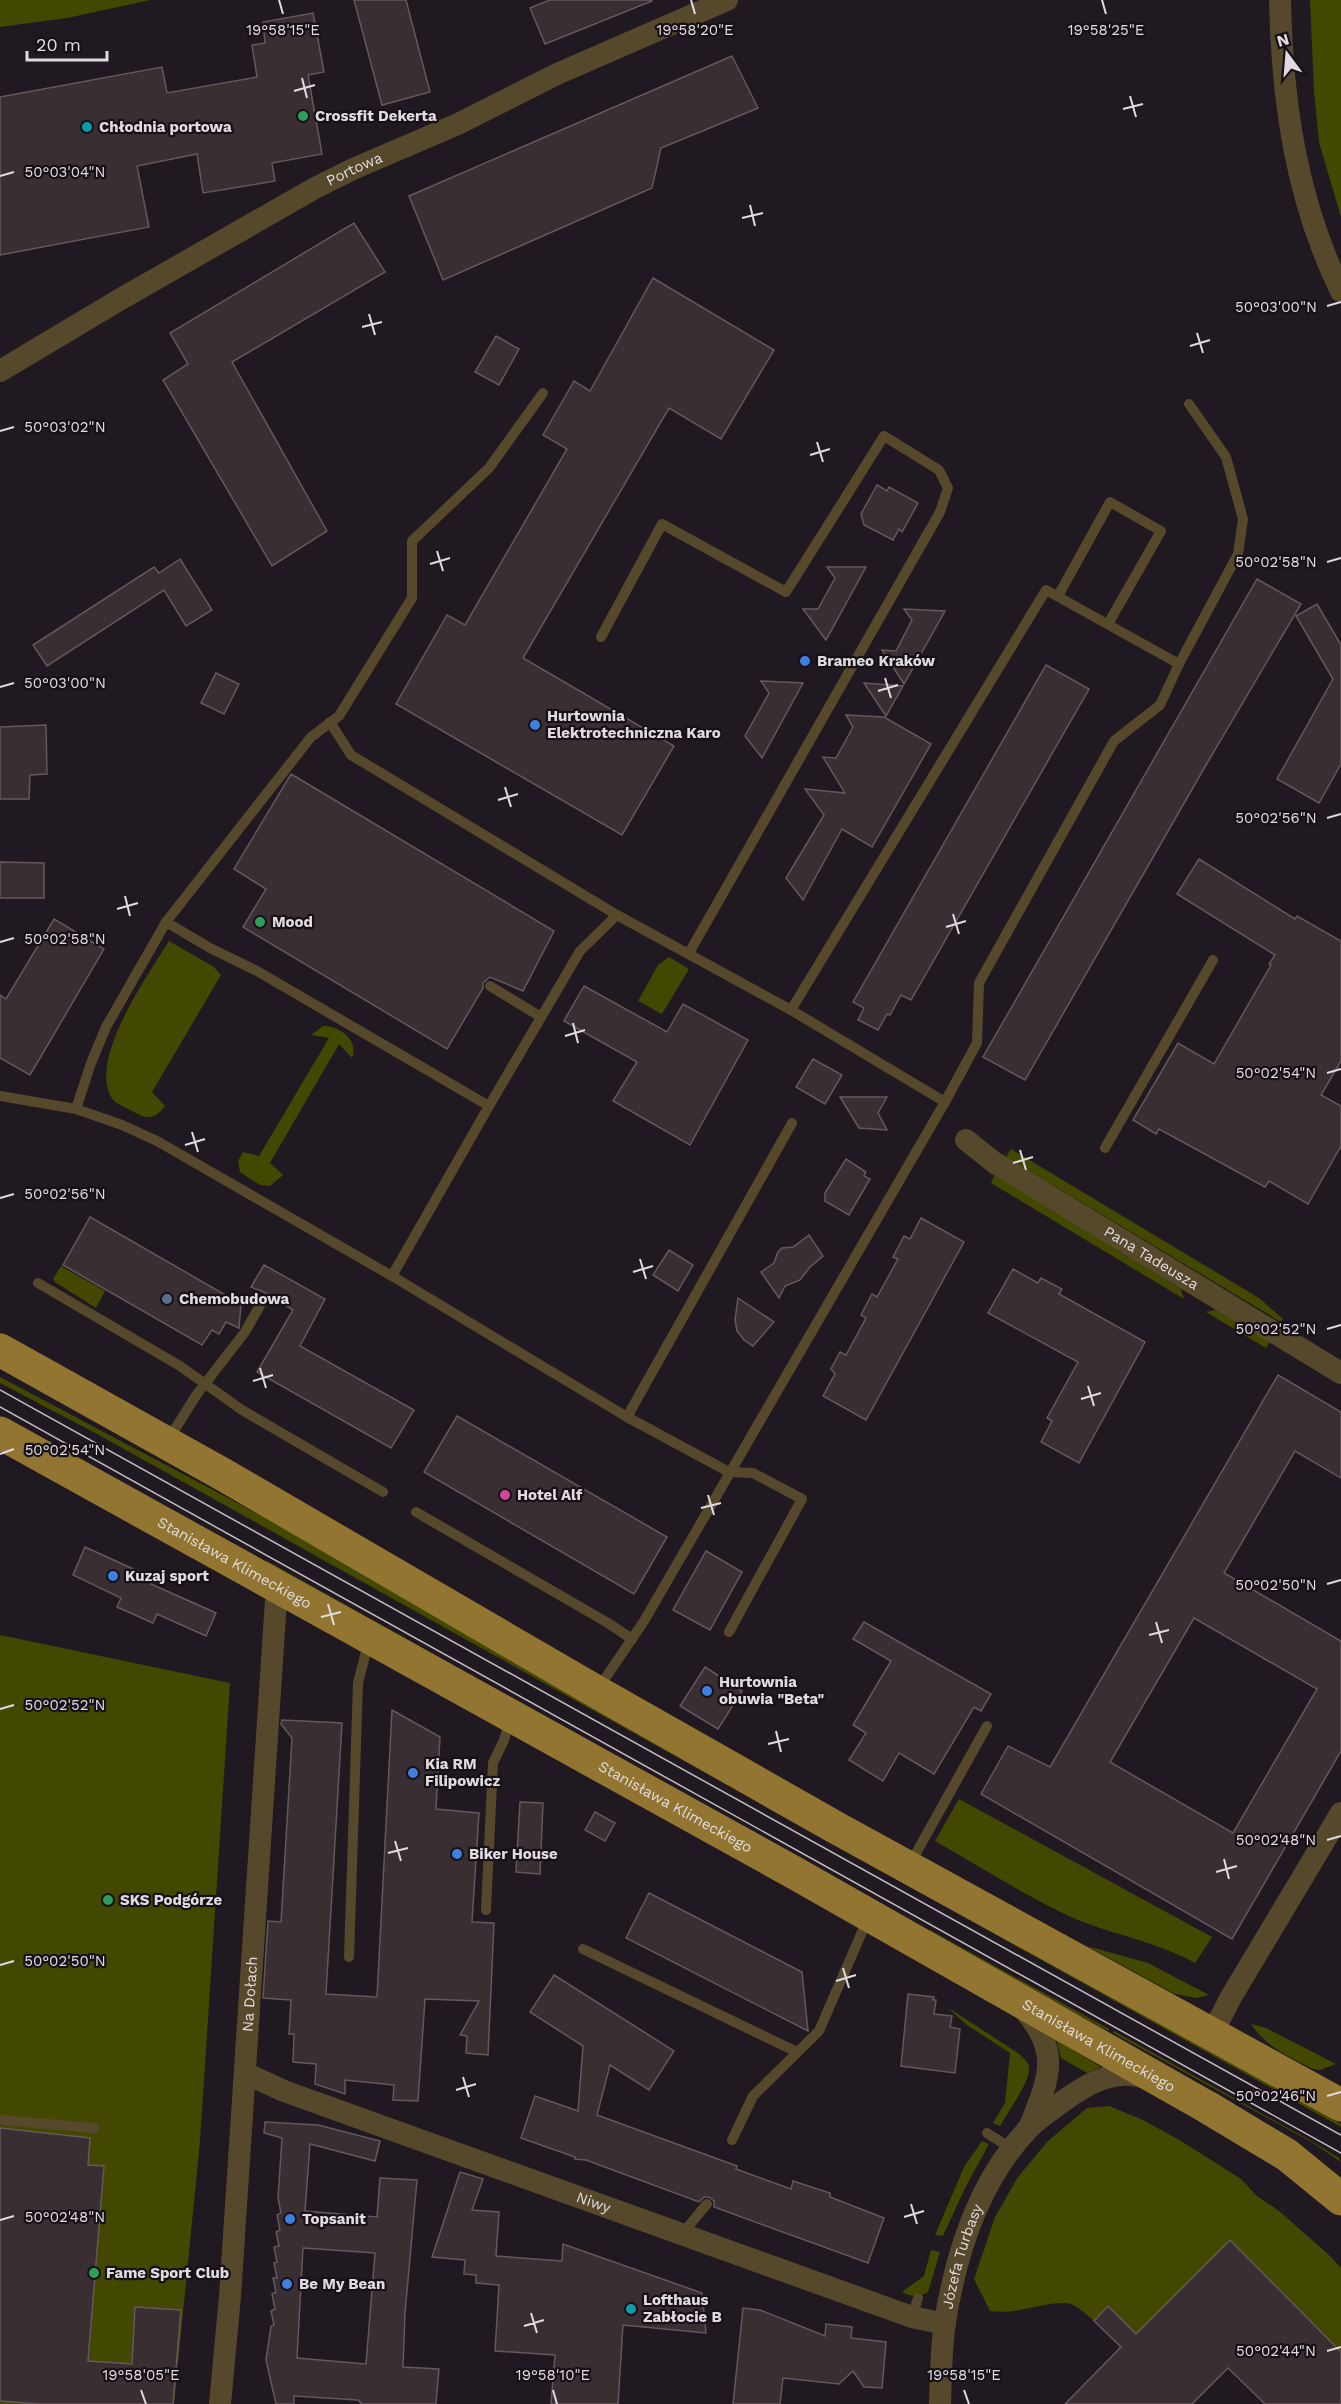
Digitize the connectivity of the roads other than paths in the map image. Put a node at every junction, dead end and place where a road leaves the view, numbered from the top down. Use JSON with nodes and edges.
{"nodes":[{"id":1,"x":727,"y":0,"type":"edge"},
{"id":2,"x":1280,"y":0,"type":"edge"},
{"id":3,"x":1341,"y":291,"type":"edge"},
{"id":4,"x":0,"y":371,"type":"edge"},
{"id":5,"x":543,"y":393,"type":"dead end"},
{"id":6,"x":1189,"y":404,"type":"dead end"},
{"id":7,"x":1058,"y":596,"type":"junction"},
{"id":8,"x":1108,"y":624,"type":"junction"},
{"id":9,"x":601,"y":637,"type":"dead end"},
{"id":10,"x":1179,"y":664,"type":"junction"},
{"id":11,"x":330,"y":722,"type":"junction"},
{"id":12,"x":617,"y":915,"type":"junction"},
{"id":13,"x":166,"y":922,"type":"junction"},
{"id":14,"x":689,"y":953,"type":"junction"},
{"id":15,"x":1213,"y":960,"type":"dead end"},
{"id":16,"x":490,"y":986,"type":"dead end"},
{"id":17,"x":791,"y":1010,"type":"junction"},
{"id":18,"x":541,"y":1017,"type":"junction"},
{"id":19,"x":0,"y":1095,"type":"edge"},
{"id":20,"x":945,"y":1102,"type":"junction"},
{"id":21,"x":489,"y":1106,"type":"junction"},
{"id":22,"x":76,"y":1109,"type":"junction"},
{"id":23,"x":792,"y":1123,"type":"dead end"},
{"id":24,"x":966,"y":1140,"type":"dead end"},
{"id":25,"x":1105,"y":1148,"type":"dead end"},
{"id":26,"x":392,"y":1276,"type":"junction"},
{"id":27,"x":38,"y":1283,"type":"dead end"},
{"id":28,"x":263,"y":1300,"type":"dead end"},
{"id":29,"x":0,"y":1350,"type":"edge"},
{"id":30,"x":1341,"y":1373,"type":"edge"},
{"id":31,"x":205,"y":1383,"type":"junction"},
{"id":32,"x":627,"y":1417,"type":"junction"},
{"id":33,"x":0,"y":1433,"type":"edge"},
{"id":34,"x":166,"y":1443,"type":"junction"},
{"id":35,"x":729,"y":1472,"type":"junction"},
{"id":36,"x":383,"y":1492,"type":"dead end"},
{"id":37,"x":416,"y":1512,"type":"dead end"},
{"id":38,"x":277,"y":1585,"type":"junction"},
{"id":39,"x":729,"y":1632,"type":"dead end"},
{"id":40,"x":370,"y":1637,"type":"junction"},
{"id":41,"x":632,"y":1639,"type":"junction"},
{"id":42,"x":597,"y":1692,"type":"junction"},
{"id":43,"x":511,"y":1715,"type":"junction"},
{"id":44,"x":987,"y":1726,"type":"dead end"},
{"id":45,"x":1341,"y":1813,"type":"edge"},
{"id":46,"x":908,"y":1867,"type":"junction"},
{"id":47,"x":486,"y":1910,"type":"dead end"},
{"id":48,"x":870,"y":1915,"type":"junction"},
{"id":49,"x":583,"y":1949,"type":"dead end"},
{"id":50,"x":349,"y":1958,"type":"dead end"},
{"id":51,"x":1015,"y":2000,"type":"junction"},
{"id":52,"x":1212,"y":2034,"type":"junction"},
{"id":53,"x":797,"y":2052,"type":"junction"},
{"id":54,"x":245,"y":2073,"type":"junction"},
{"id":55,"x":1160,"y":2082,"type":"junction"},
{"id":56,"x":1341,"y":2105,"type":"edge"},
{"id":57,"x":0,"y":2120,"type":"edge"},
{"id":58,"x":1030,"y":2126,"type":"junction"},
{"id":59,"x":94,"y":2128,"type":"dead end"},
{"id":60,"x":987,"y":2133,"type":"dead end"},
{"id":61,"x":732,"y":2140,"type":"dead end"},
{"id":62,"x":1012,"y":2150,"type":"junction"},
{"id":63,"x":1341,"y":2199,"type":"edge"},
{"id":64,"x":706,"y":2204,"type":"dead end"},
{"id":65,"x":682,"y":2234,"type":"junction"},
{"id":66,"x":945,"y":2324,"type":"junction"},
{"id":67,"x":220,"y":2404,"type":"edge"},
{"id":68,"x":940,"y":2404,"type":"edge"}],
"edges":[{"from":1,"to":4,"type":"street","name":"Portowa"},
{"from":2,"to":3,"type":"street"},
{"from":5,"to":11,"type":"lane"},
{"from":6,"to":10,"type":"lane"},
{"from":7,"to":8,"type":"lane"},
{"from":7,"to":8,"type":"lane"},
{"from":7,"to":17,"type":"lane"},
{"from":8,"to":10,"type":"lane"},
{"from":9,"to":14,"type":"lane"},
{"from":10,"to":20,"type":"lane"},
{"from":11,"to":12,"type":"lane"},
{"from":11,"to":13,"type":"lane"},
{"from":12,"to":14,"type":"lane"},
{"from":12,"to":18,"type":"lane"},
{"from":13,"to":21,"type":"lane"},
{"from":13,"to":22,"type":"lane"},
{"from":14,"to":17,"type":"lane"},
{"from":15,"to":25,"type":"lane"},
{"from":16,"to":18,"type":"lane"},
{"from":17,"to":20,"type":"lane"},
{"from":18,"to":21,"type":"lane"},
{"from":19,"to":22,"type":"lane"},
{"from":20,"to":35,"type":"lane"},
{"from":21,"to":26,"type":"lane"},
{"from":22,"to":26,"type":"lane"},
{"from":23,"to":32,"type":"lane"},
{"from":24,"to":30,"type":"street","name":"Pana Tadeusza"},
{"from":26,"to":32,"type":"lane"},
{"from":27,"to":31,"type":"lane"},
{"from":28,"to":31,"type":"lane"},
{"from":29,"to":34,"type":"main road"},
{"from":31,"to":34,"type":"lane"},
{"from":31,"to":36,"type":"lane"},
{"from":32,"to":35,"type":"lane"},
{"from":33,"to":38,"type":"main road","name":"Stanisława Klimeckiego"},
{"from":34,"to":42,"type":"main road"},
{"from":35,"to":39,"type":"lane"},
{"from":35,"to":41,"type":"lane"},
{"from":37,"to":41,"type":"lane"},
{"from":38,"to":40,"type":"main road","name":"Stanisława Klimeckiego"},
{"from":38,"to":54,"type":"street","name":"Na Dołach"},
{"from":40,"to":43,"type":"main road","name":"Stanisława Klimeckiego"},
{"from":40,"to":50,"type":"lane"},
{"from":41,"to":42,"type":"lane"},
{"from":42,"to":46,"type":"main road"},
{"from":43,"to":47,"type":"lane"},
{"from":43,"to":48,"type":"main road","name":"Stanisława Klimeckiego"},
{"from":44,"to":46,"type":"lane"},
{"from":45,"to":52,"type":"street"},
{"from":46,"to":52,"type":"main road"},
{"from":48,"to":51,"type":"main road","name":"Stanisława Klimeckiego"},
{"from":48,"to":53,"type":"lane"},
{"from":49,"to":53,"type":"lane"},
{"from":51,"to":55,"type":"main road","name":"Stanisława Klimeckiego"},
{"from":51,"to":58,"type":"street","name":"Józefa Turbasy"},
{"from":52,"to":56,"type":"main road"},
{"from":53,"to":61,"type":"lane"},
{"from":54,"to":65,"type":"street","name":"Niwy"},
{"from":54,"to":67,"type":"street","name":"Na Dołach"},
{"from":55,"to":58,"type":"street","name":"Józefa Turbasy"},
{"from":55,"to":63,"type":"main road","name":"Stanisława Klimeckiego"},
{"from":57,"to":59,"type":"lane"},
{"from":58,"to":62,"type":"street","name":"Józefa Turbasy"},
{"from":60,"to":62,"type":"lane"},
{"from":62,"to":66,"type":"street","name":"Józefa Turbasy"},
{"from":64,"to":65,"type":"lane"},
{"from":65,"to":66,"type":"street","name":"Niwy"},
{"from":66,"to":68,"type":"street","name":"Józefa Turbasy"}]}
